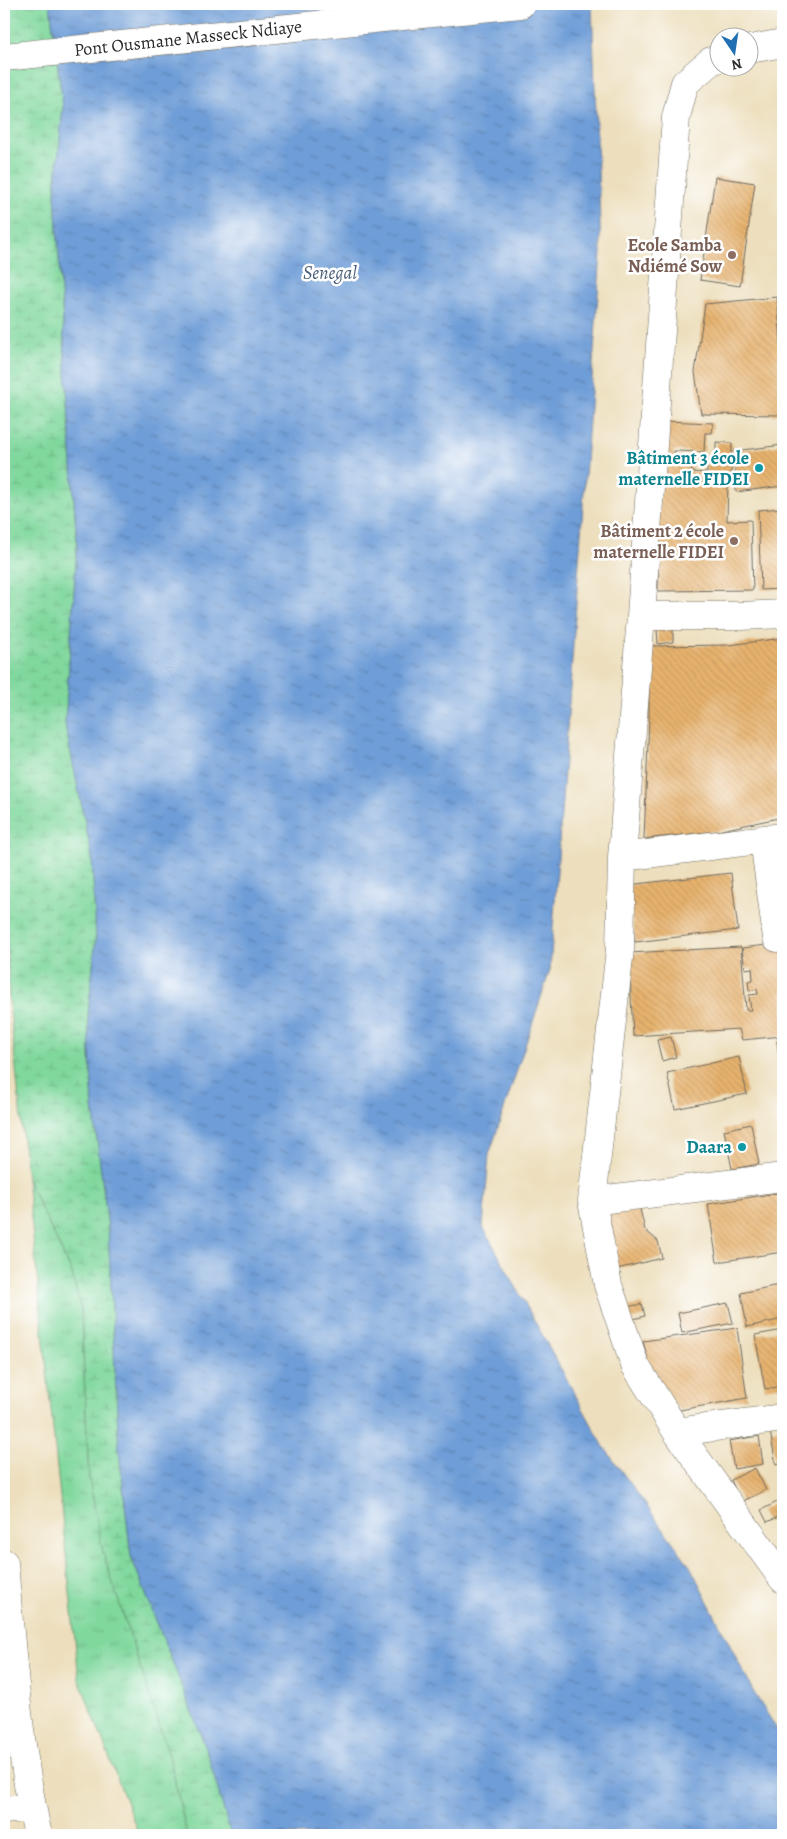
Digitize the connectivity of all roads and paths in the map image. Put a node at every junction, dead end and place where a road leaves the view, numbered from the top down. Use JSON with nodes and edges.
{"nodes":[{"id":1,"x":521,"y":4,"type":"edge"},
{"id":2,"x":783,"y":43,"type":"edge"},
{"id":3,"x":760,"y":47,"type":"edge"},
{"id":4,"x":4,"y":57,"type":"edge"},
{"id":5,"x":710,"y":62,"type":"edge"},
{"id":6,"x":783,"y":614,"type":"edge"},
{"id":7,"x":641,"y":616,"type":"junction"},
{"id":8,"x":774,"y":838,"type":"edge"},
{"id":9,"x":622,"y":857,"type":"junction"},
{"id":10,"x":777,"y":938,"type":"dead end"},
{"id":11,"x":783,"y":1177,"type":"edge"},
{"id":12,"x":592,"y":1201,"type":"junction"},
{"id":13,"x":783,"y":1418,"type":"edge"},
{"id":14,"x":677,"y":1432,"type":"junction"},
{"id":15,"x":4,"y":1563,"type":"edge"},
{"id":16,"x":783,"y":1579,"type":"edge"},
{"id":17,"x":32,"y":1807,"type":"junction"},
{"id":18,"x":4,"y":1810,"type":"edge"},
{"id":19,"x":38,"y":1835,"type":"edge"}],
"edges":[{"from":1,"to":4,"type":"street","name":"Pont Ousmane Masseck Ndiaye"},
{"from":2,"to":3,"type":"street"},
{"from":5,"to":7,"type":"street"},
{"from":6,"to":7,"type":"street"},
{"from":7,"to":9,"type":"street"},
{"from":8,"to":9,"type":"street"},
{"from":8,"to":10,"type":"street"},
{"from":9,"to":12,"type":"street"},
{"from":11,"to":12,"type":"street"},
{"from":12,"to":14,"type":"street"},
{"from":13,"to":14,"type":"street"},
{"from":14,"to":16,"type":"street"},
{"from":15,"to":17,"type":"street"},
{"from":17,"to":18,"type":"street"},
{"from":17,"to":19,"type":"street"}]}
